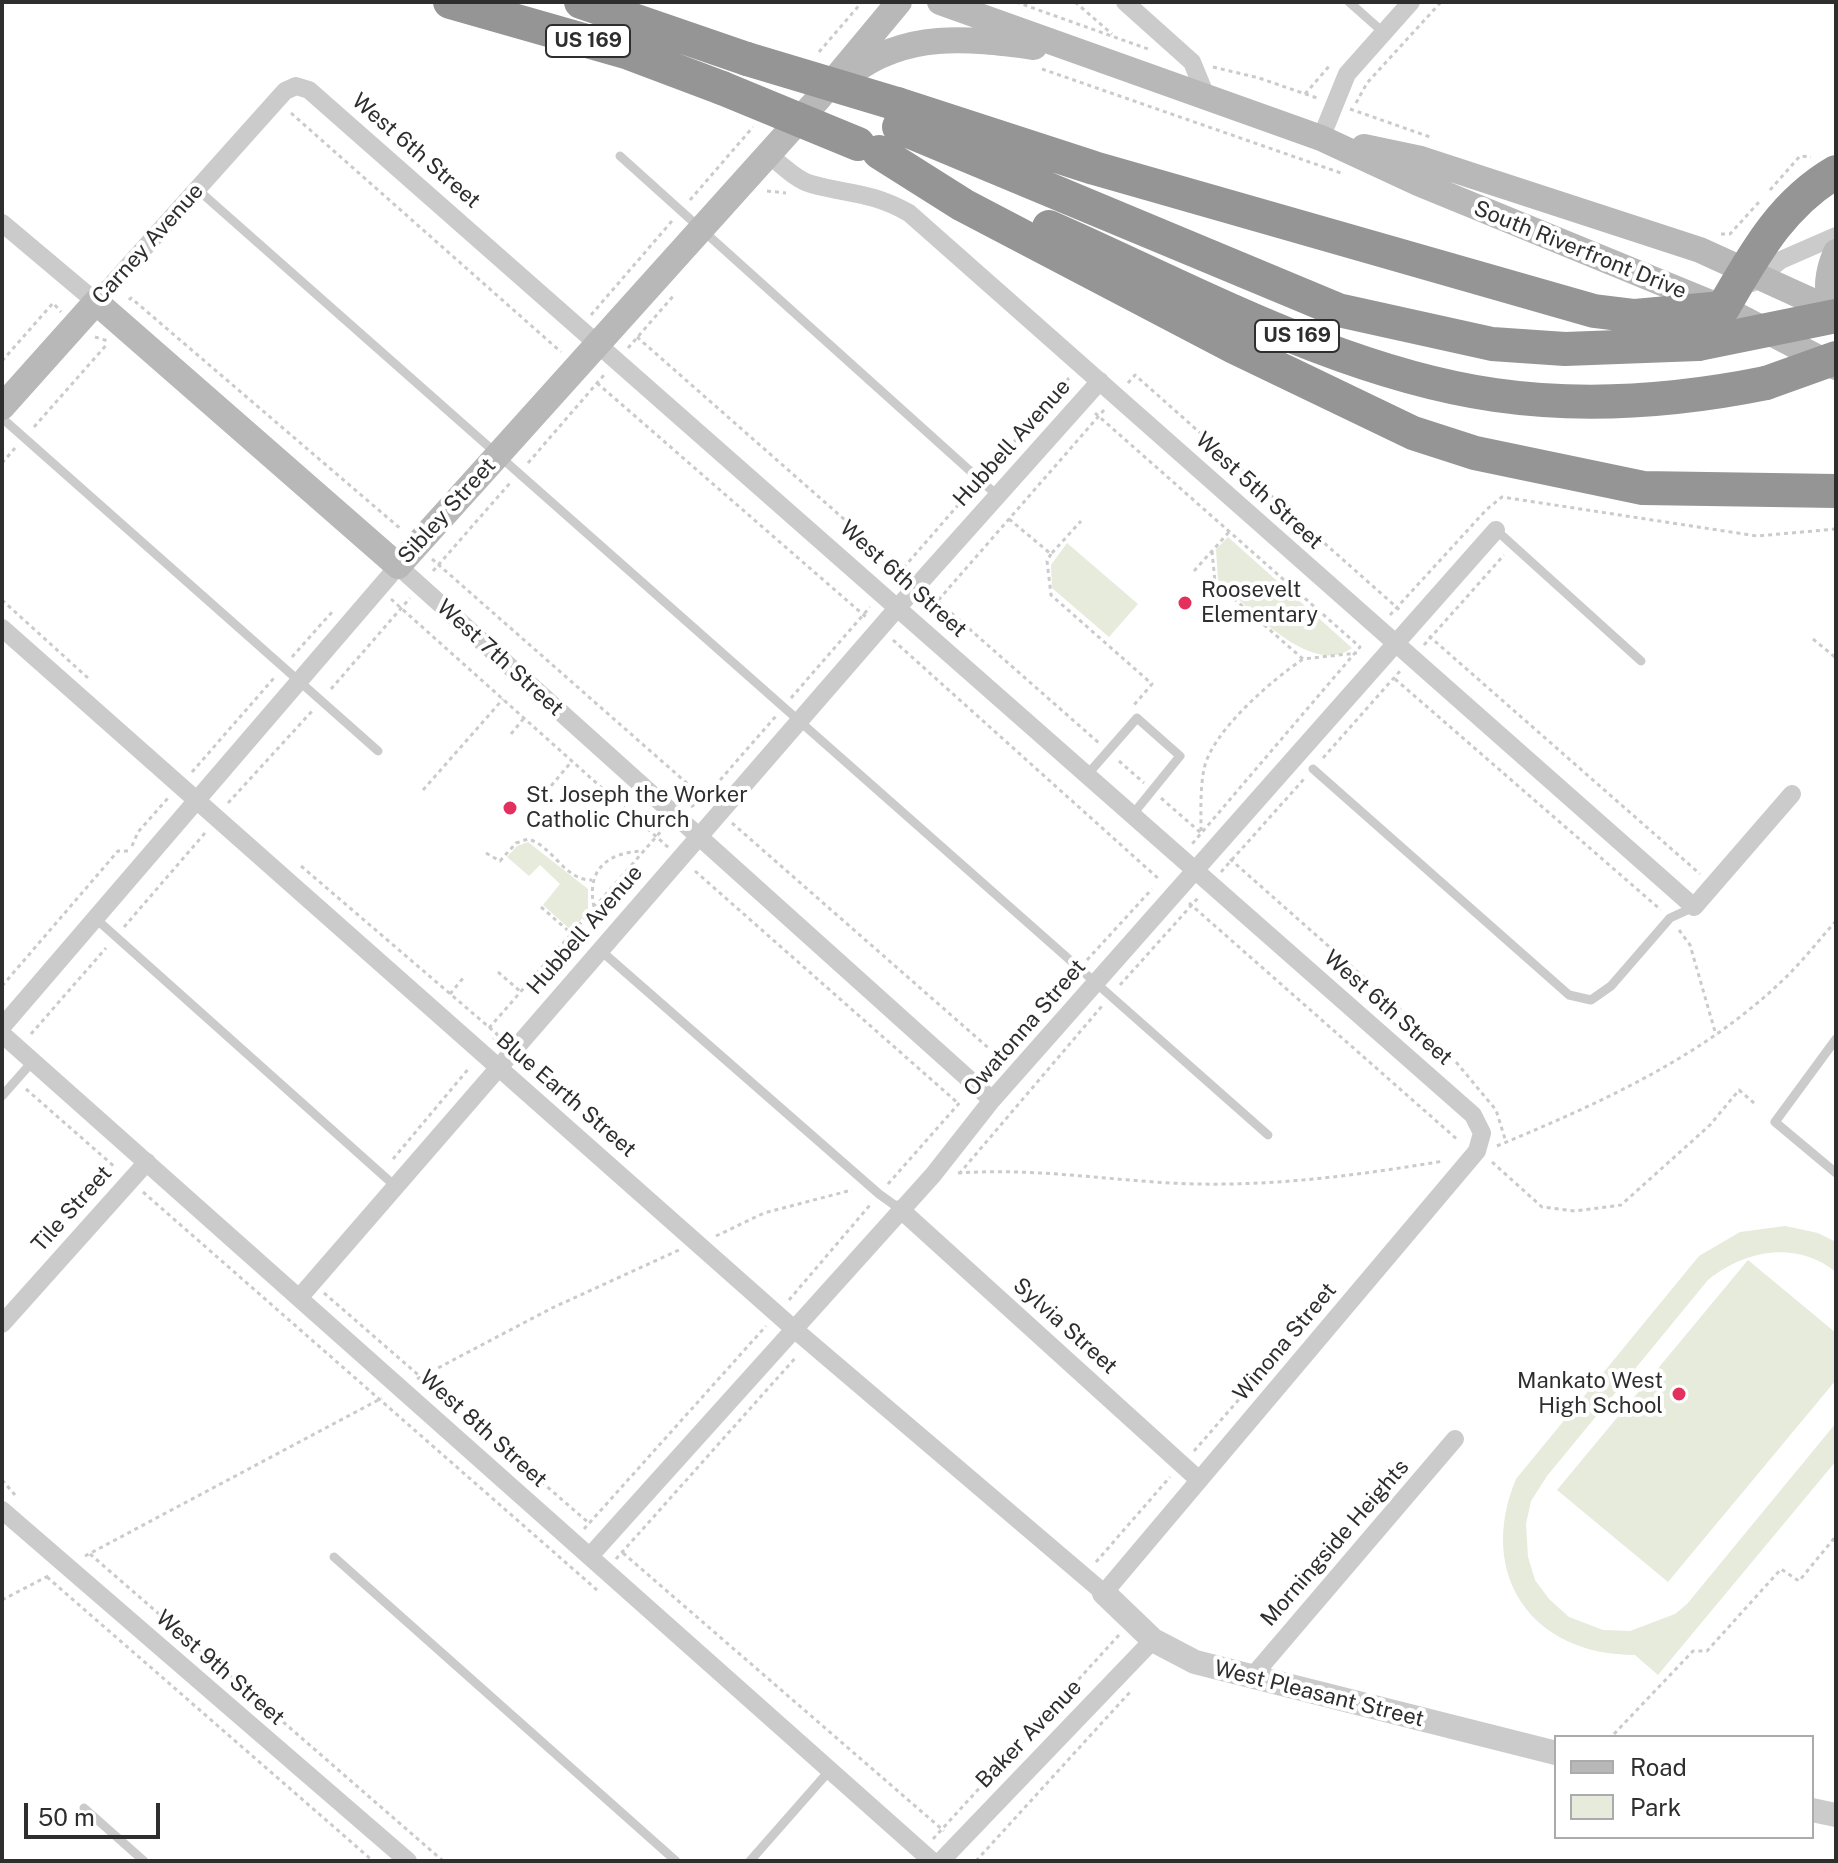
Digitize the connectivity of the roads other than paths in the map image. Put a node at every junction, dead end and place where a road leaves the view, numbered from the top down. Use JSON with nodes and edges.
{"nodes":[{"id":1,"x":450,"y":2,"type":"edge"},
{"id":2,"x":581,"y":2,"type":"edge"},
{"id":3,"x":899,"y":2,"type":"edge"},
{"id":4,"x":940,"y":2,"type":"edge"},
{"id":5,"x":1125,"y":2,"type":"edge"},
{"id":6,"x":1349,"y":2,"type":"edge"},
{"id":7,"x":1411,"y":2,"type":"edge"},
{"id":8,"x":1384,"y":33,"type":"junction"},
{"id":9,"x":1085,"y":53,"type":"junction"},
{"id":10,"x":296,"y":86,"type":"joint"},
{"id":11,"x":1206,"y":96,"type":"junction"},
{"id":12,"x":819,"y":98,"type":"junction"},
{"id":13,"x":880,"y":130,"type":"junction"},
{"id":14,"x":1321,"y":138,"type":"junction"},
{"id":15,"x":768,"y":154,"type":"junction"},
{"id":16,"x":620,"y":156,"type":"dead end"},
{"id":17,"x":1826,"y":165,"type":"edge"},
{"id":18,"x":197,"y":189,"type":"junction"},
{"id":19,"x":691,"y":219,"type":"junction"},
{"id":20,"x":2,"y":223,"type":"edge"},
{"id":21,"x":1836,"y":236,"type":"edge"},
{"id":22,"x":1836,"y":252,"type":"edge"},
{"id":23,"x":1753,"y":273,"type":"junction"},
{"id":24,"x":1723,"y":308,"type":"junction"},
{"id":25,"x":1834,"y":313,"type":"edge"},
{"id":26,"x":105,"y":321,"type":"junction"},
{"id":27,"x":590,"y":334,"type":"junction"},
{"id":28,"x":1836,"y":358,"type":"edge"},
{"id":29,"x":1836,"y":367,"type":"edge"},
{"id":30,"x":1100,"y":381,"type":"junction"},
{"id":31,"x":2,"y":407,"type":"edge"},
{"id":32,"x":2,"y":418,"type":"edge"},
{"id":33,"x":496,"y":456,"type":"junction"},
{"id":34,"x":1836,"y":491,"type":"edge"},
{"id":35,"x":998,"y":496,"type":"junction"},
{"id":36,"x":1496,"y":530,"type":"joint"},
{"id":37,"x":398,"y":566,"type":"junction"},
{"id":38,"x":899,"y":606,"type":"junction"},
{"id":39,"x":2,"y":628,"type":"edge"},
{"id":40,"x":1396,"y":646,"type":"junction"},
{"id":41,"x":1641,"y":661,"type":"dead end"},
{"id":42,"x":300,"y":680,"type":"junction"},
{"id":43,"x":799,"y":722,"type":"junction"},
{"id":44,"x":378,"y":751,"type":"dead end"},
{"id":45,"x":1313,"y":769,"type":"road end"},
{"id":46,"x":1087,"y":775,"type":"junction"},
{"id":47,"x":1792,"y":794,"type":"dead end"},
{"id":48,"x":197,"y":798,"type":"junction"},
{"id":49,"x":1133,"y":814,"type":"junction"},
{"id":50,"x":698,"y":838,"type":"junction"},
{"id":51,"x":1195,"y":871,"type":"junction"},
{"id":52,"x":1694,"y":907,"type":"junction"},
{"id":53,"x":95,"y":918,"type":"junction"},
{"id":54,"x":600,"y":950,"type":"junction"},
{"id":55,"x":1096,"y":983,"type":"junction"},
{"id":56,"x":2,"y":1027,"type":"edge"},
{"id":57,"x":2,"y":1034,"type":"edge"},
{"id":58,"x":1836,"y":1039,"type":"edge"},
{"id":59,"x":33,"y":1061,"type":"junction"},
{"id":60,"x":497,"y":1067,"type":"junction"},
{"id":61,"x":2,"y":1096,"type":"edge"},
{"id":62,"x":992,"y":1100,"type":"junction"},
{"id":63,"x":1473,"y":1115,"type":"joint"},
{"id":64,"x":1268,"y":1135,"type":"dead end"},
{"id":65,"x":147,"y":1162,"type":"junction"},
{"id":66,"x":1836,"y":1173,"type":"edge"},
{"id":67,"x":388,"y":1180,"type":"junction"},
{"id":68,"x":900,"y":1209,"type":"junction"},
{"id":69,"x":293,"y":1292,"type":"junction"},
{"id":70,"x":2,"y":1324,"type":"edge"},
{"id":71,"x":794,"y":1329,"type":"junction"},
{"id":72,"x":1455,"y":1439,"type":"dead end"},
{"id":73,"x":1199,"y":1480,"type":"junction"},
{"id":74,"x":2,"y":1510,"type":"edge"},
{"id":75,"x":590,"y":1556,"type":"junction"},
{"id":76,"x":334,"y":1557,"type":"dead end"},
{"id":77,"x":1104,"y":1593,"type":"junction"},
{"id":78,"x":1153,"y":1640,"type":"junction"},
{"id":79,"x":1251,"y":1678,"type":"junction"},
{"id":80,"x":1554,"y":1753,"type":"edge"},
{"id":81,"x":830,"y":1770,"type":"junction"},
{"id":82,"x":84,"y":1808,"type":"dead end"},
{"id":83,"x":1814,"y":1810,"type":"edge"},
{"id":84,"x":1836,"y":1815,"type":"edge"},
{"id":85,"x":927,"y":1856,"type":"edge"},
{"id":86,"x":144,"y":1861,"type":"edge"},
{"id":87,"x":408,"y":1861,"type":"edge"},
{"id":88,"x":676,"y":1861,"type":"edge"},
{"id":89,"x":750,"y":1861,"type":"edge"},
{"id":90,"x":941,"y":1861,"type":"edge"}],
"edges":[{"from":1,"to":13,"type":"highway","number":"US 169","bridge":true},
{"from":2,"to":13,"type":"highway","number":"US 169","bridge":true},
{"from":3,"to":12,"type":"main road","name":"Sibley Street"},
{"from":4,"to":9,"type":"main road","name":"South Riverfront Drive"},
{"from":5,"to":11,"type":"street"},
{"from":6,"to":8,"type":"lane"},
{"from":7,"to":8,"type":"street"},
{"from":8,"to":14,"type":"street"},
{"from":9,"to":11,"type":"main road","name":"South Riverfront Drive"},
{"from":9,"to":12,"type":"main road"},
{"from":10,"to":18,"type":"street","name":"Carney Avenue"},
{"from":10,"to":27,"type":"street","name":"West 6th Street"},
{"from":11,"to":14,"type":"main road","name":"South Riverfront Drive"},
{"from":12,"to":15,"type":"main road","name":"Sibley Street"},
{"from":13,"to":24,"type":"highway"},
{"from":13,"to":25,"type":"highway","number":"US 169","bridge":true},
{"from":13,"to":28,"type":"highway","number":"US 169","bridge":true},
{"from":13,"to":34,"type":"highway"},
{"from":14,"to":23,"type":"main road","name":"South Riverfront Drive"},
{"from":14,"to":24,"type":"main road","name":"South Riverfront Drive"},
{"from":15,"to":19,"type":"main road","name":"Sibley Street"},
{"from":15,"to":30,"type":"street","name":"West 5th Street"},
{"from":16,"to":19,"type":"lane"},
{"from":17,"to":23,"type":"highway"},
{"from":18,"to":26,"type":"street","name":"Carney Avenue"},
{"from":18,"to":33,"type":"lane"},
{"from":19,"to":27,"type":"main road","name":"Sibley Street"},
{"from":19,"to":35,"type":"lane"},
{"from":20,"to":26,"type":"street","name":"West 7th Street"},
{"from":21,"to":23,"type":"street"},
{"from":22,"to":25,"type":"main road"},
{"from":23,"to":24,"type":"highway"},
{"from":23,"to":25,"type":"main road","name":"South Riverfront Drive"},
{"from":24,"to":29,"type":"main road","name":"South Riverfront Drive"},
{"from":26,"to":31,"type":"main road","name":"Carney Avenue"},
{"from":26,"to":37,"type":"main road","name":"West 7th Street"},
{"from":27,"to":33,"type":"main road","name":"Sibley Street"},
{"from":27,"to":38,"type":"street","name":"West 6th Street"},
{"from":30,"to":35,"type":"street","name":"Hubbell Avenue"},
{"from":30,"to":40,"type":"street","name":"West 5th Street"},
{"from":32,"to":42,"type":"lane"},
{"from":33,"to":37,"type":"main road","name":"Sibley Street"},
{"from":33,"to":43,"type":"lane"},
{"from":35,"to":38,"type":"street","name":"Hubbell Avenue"},
{"from":36,"to":40,"type":"street","name":"Owatonna Street"},
{"from":36,"to":41,"type":"lane"},
{"from":37,"to":42,"type":"street","name":"Sibley Street"},
{"from":37,"to":50,"type":"street","name":"West 7th Street"},
{"from":38,"to":43,"type":"street","name":"Hubbell Avenue"},
{"from":38,"to":46,"type":"street","name":"West 6th Street"},
{"from":39,"to":48,"type":"street","name":"Blue Earth Street"},
{"from":40,"to":51,"type":"street","name":"Owatonna Street"},
{"from":40,"to":52,"type":"street","name":"West 5th Street"},
{"from":42,"to":44,"type":"lane"},
{"from":42,"to":48,"type":"street","name":"Sibley Street"},
{"from":43,"to":50,"type":"street","name":"Hubbell Avenue"},
{"from":43,"to":55,"type":"lane"},
{"from":45,"to":52,"type":"lane"},
{"from":46,"to":49,"type":"street","name":"West 6th Street"},
{"from":46,"to":49,"type":"lane"},
{"from":47,"to":52,"type":"street"},
{"from":48,"to":53,"type":"street","name":"Sibley Street"},
{"from":48,"to":60,"type":"street","name":"Blue Earth Street"},
{"from":49,"to":51,"type":"street","name":"West 6th Street"},
{"from":50,"to":54,"type":"street","name":"Hubbell Avenue"},
{"from":50,"to":62,"type":"street","name":"West 7th Street"},
{"from":51,"to":55,"type":"street","name":"Owatonna Street"},
{"from":51,"to":63,"type":"street","name":"West 6th Street"},
{"from":53,"to":56,"type":"street","name":"Sibley Street"},
{"from":53,"to":67,"type":"lane"},
{"from":54,"to":60,"type":"street","name":"Hubbell Avenue"},
{"from":54,"to":68,"type":"lane"},
{"from":55,"to":62,"type":"street","name":"Owatonna Street"},
{"from":55,"to":64,"type":"lane"},
{"from":57,"to":59,"type":"street","name":"West 8th Street"},
{"from":58,"to":66,"type":"lane"},
{"from":59,"to":61,"type":"lane"},
{"from":59,"to":65,"type":"street","name":"West 8th Street"},
{"from":60,"to":67,"type":"street","name":"Hubbell Avenue"},
{"from":60,"to":71,"type":"street","name":"Blue Earth Street"},
{"from":62,"to":68,"type":"street","name":"Owatonna Street"},
{"from":63,"to":73,"type":"street","name":"Winona Street"},
{"from":65,"to":69,"type":"street","name":"West 8th Street"},
{"from":65,"to":70,"type":"street","name":"Tile Street"},
{"from":67,"to":69,"type":"street","name":"Hubbell Avenue"},
{"from":68,"to":71,"type":"street","name":"Owatonna Street"},
{"from":68,"to":73,"type":"street","name":"Sylvia Street"},
{"from":69,"to":75,"type":"street","name":"West 8th Street"},
{"from":71,"to":75,"type":"street","name":"Owatonna Street"},
{"from":71,"to":77,"type":"street","name":"Blue Earth Street"},
{"from":72,"to":79,"type":"street","name":"Morningside Heights"},
{"from":73,"to":77,"type":"street","name":"Winona Street"},
{"from":74,"to":87,"type":"street","name":"West 9th Street"},
{"from":75,"to":81,"type":"street","name":"West 8th Street"},
{"from":76,"to":88,"type":"lane"},
{"from":77,"to":78,"type":"street","name":"West Pleasant Street"},
{"from":78,"to":79,"type":"street","name":"West Pleasant Street"},
{"from":78,"to":90,"type":"street","name":"Baker Avenue"},
{"from":79,"to":80,"type":"street","name":"West Pleasant Street"},
{"from":81,"to":85,"type":"street","name":"West 8th Street"},
{"from":81,"to":89,"type":"lane"},
{"from":82,"to":86,"type":"lane"},
{"from":83,"to":84,"type":"street"}]}
